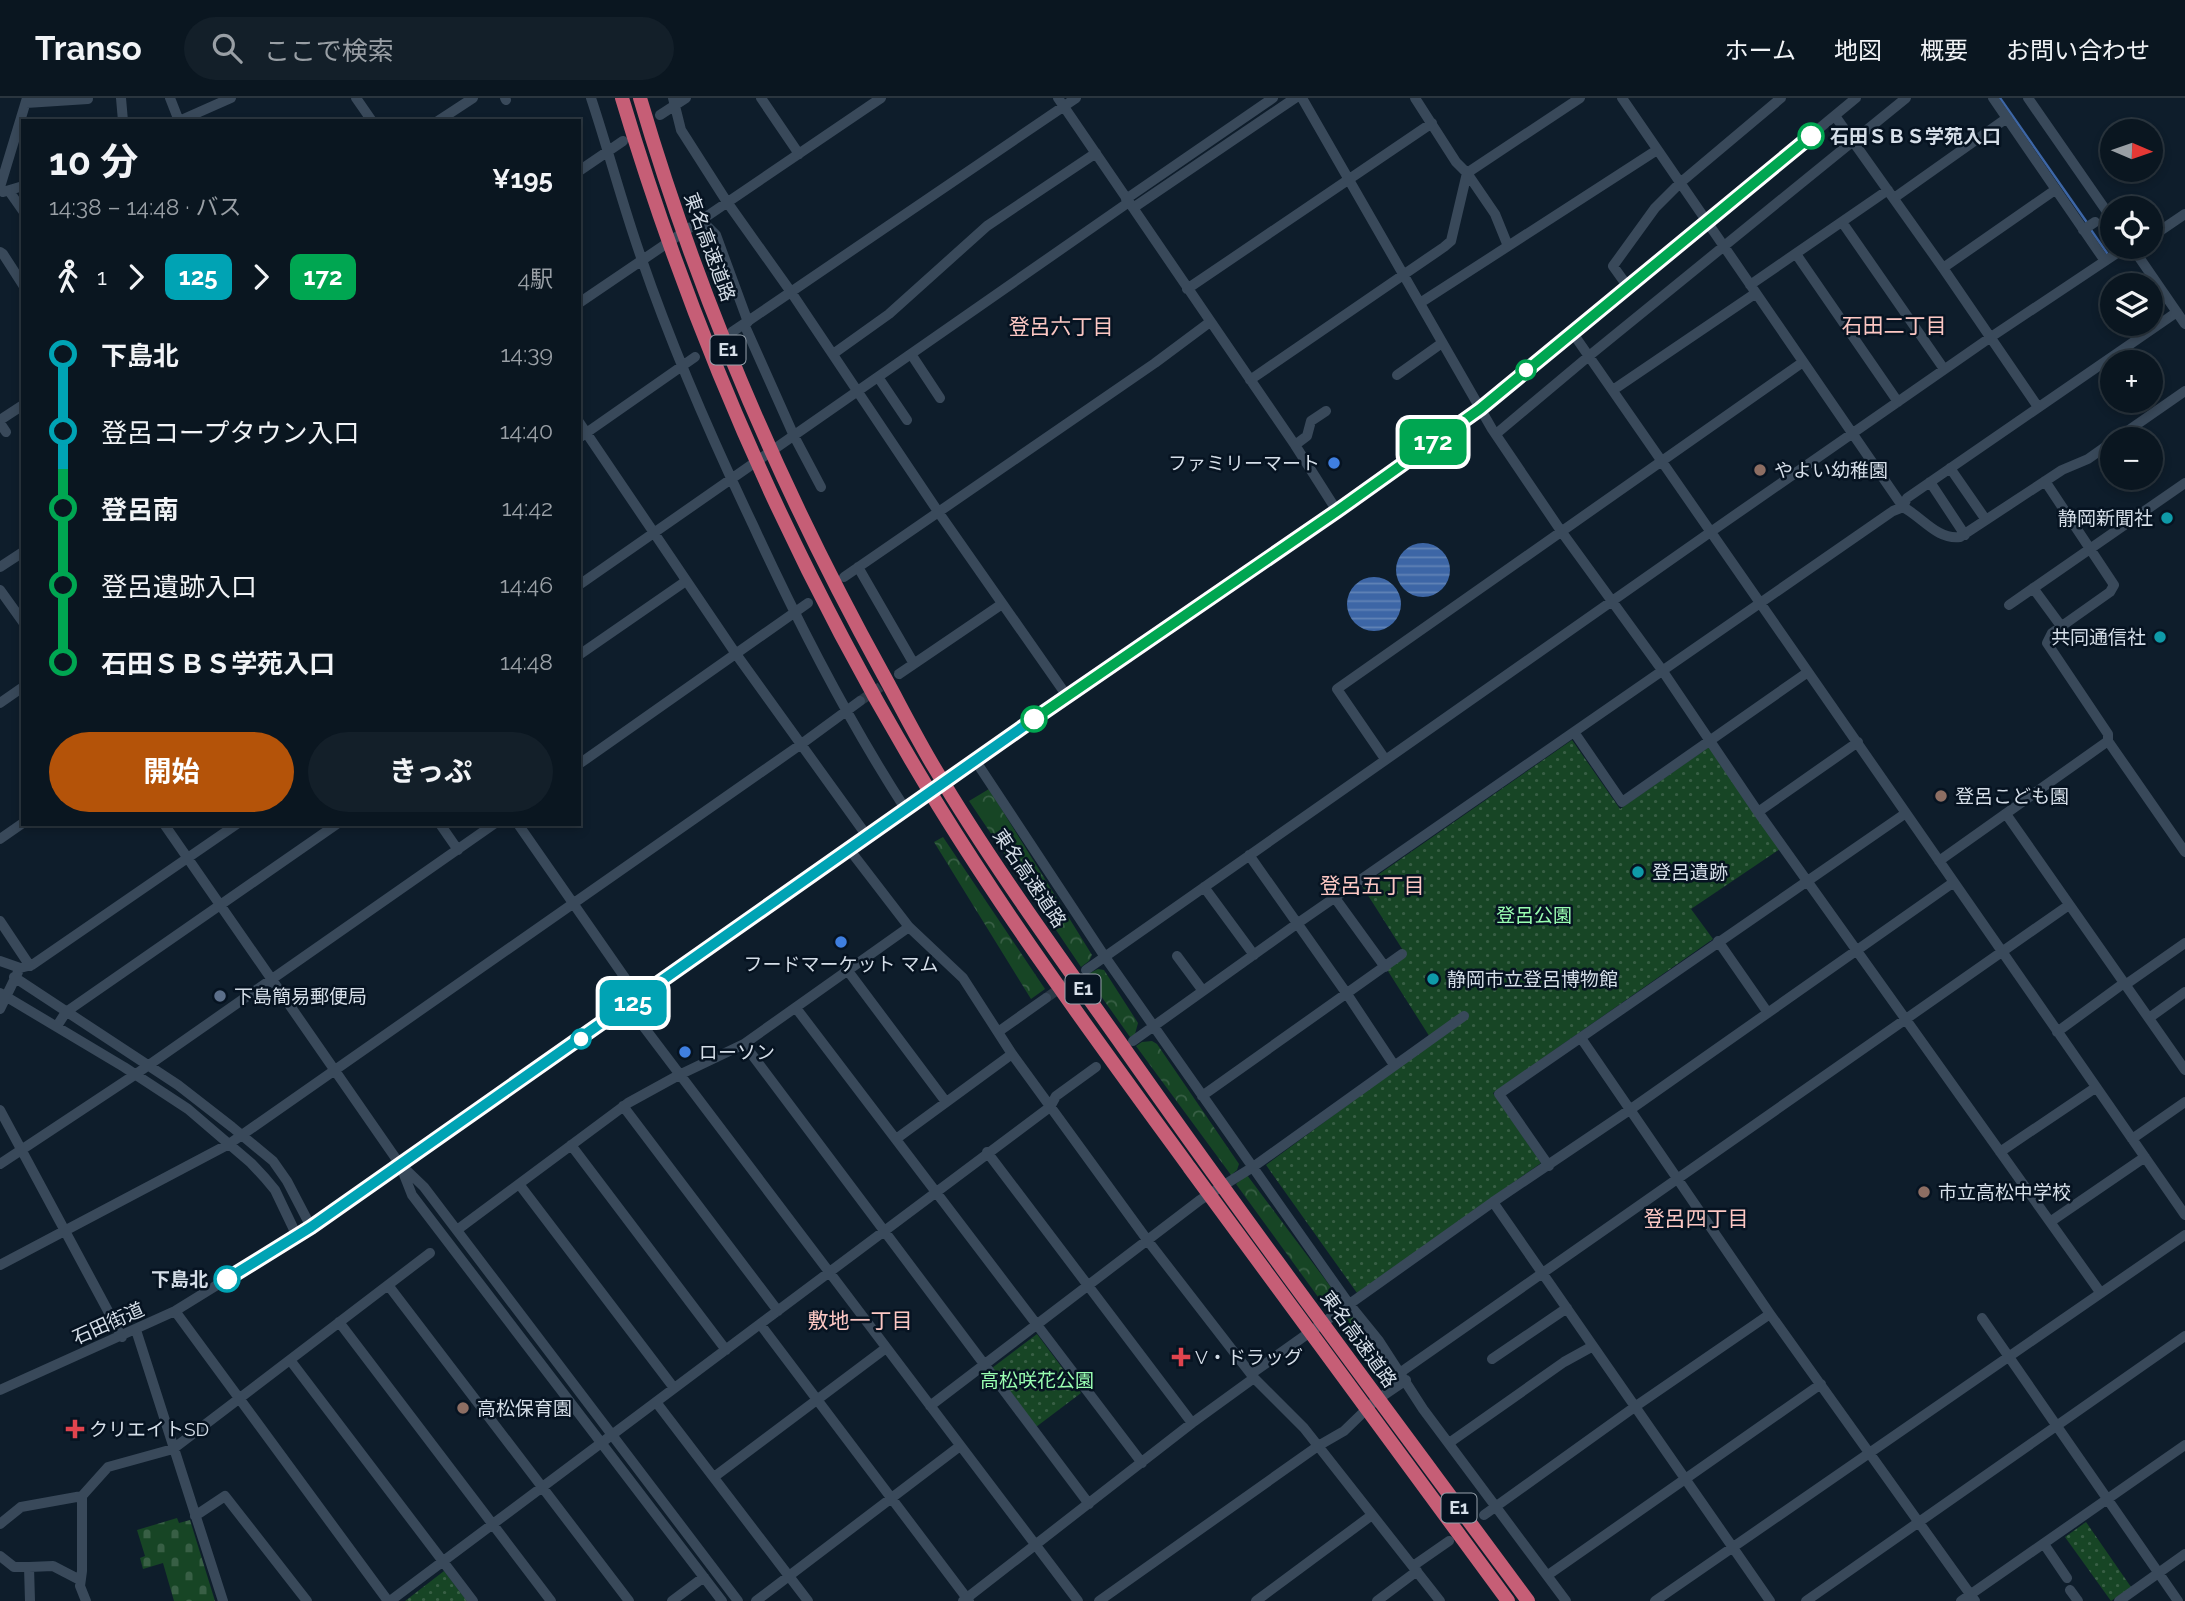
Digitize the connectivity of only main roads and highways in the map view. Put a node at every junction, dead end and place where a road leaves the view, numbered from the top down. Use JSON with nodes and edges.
{"nodes":[{"id":1,"x":622,"y":98,"type":"edge"},
{"id":2,"x":640,"y":98,"type":"edge"},
{"id":3,"x":1508,"y":1601,"type":"edge"},
{"id":4,"x":1528,"y":1601,"type":"edge"}],
"edges":[{"from":1,"to":3,"type":"highway","name":"東名高速道路","number":"E1"},
{"from":2,"to":4,"type":"highway","name":"東名高速道路","number":"E1"}]}
